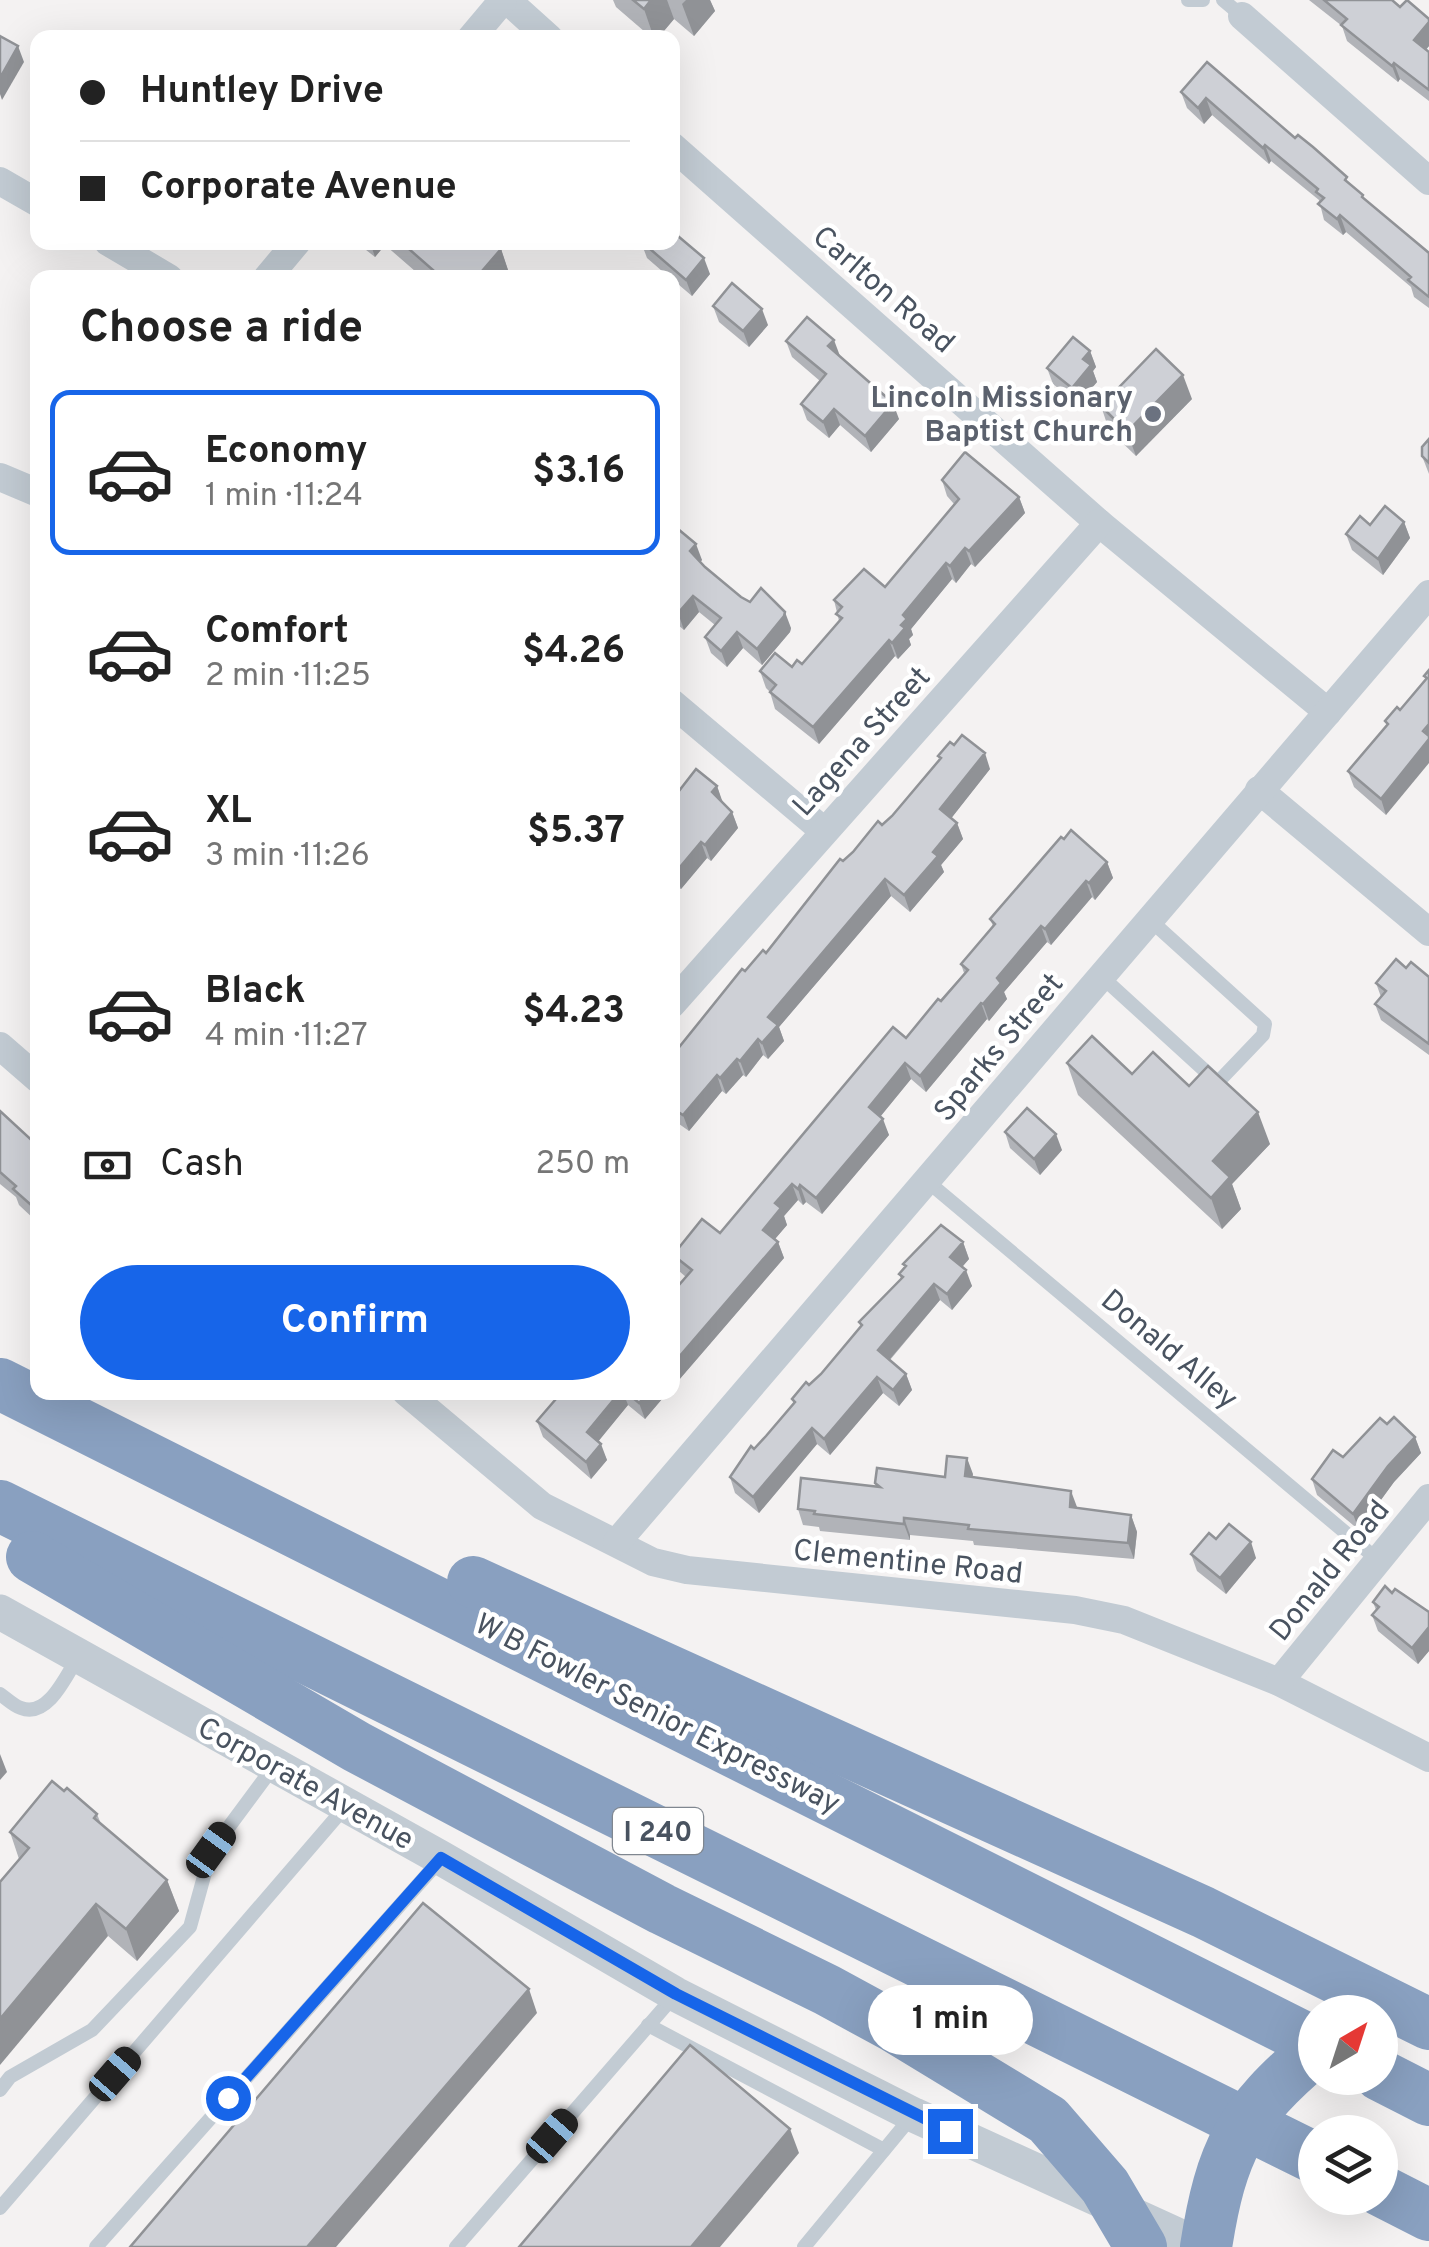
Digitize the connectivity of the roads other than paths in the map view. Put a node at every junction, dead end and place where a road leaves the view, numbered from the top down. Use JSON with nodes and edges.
{"nodes":[{"id":1,"x":505,"y":0,"type":"edge"},
{"id":2,"x":1188,"y":0,"type":"edge"},
{"id":3,"x":1203,"y":0,"type":"edge"},
{"id":4,"x":1232,"y":8,"type":"edge"},
{"id":5,"x":478,"y":30,"type":"edge"},
{"id":6,"x":541,"y":30,"type":"edge"},
{"id":7,"x":680,"y":153,"type":"edge"},
{"id":8,"x":0,"y":181,"type":"edge"},
{"id":9,"x":1429,"y":181,"type":"edge"},
{"id":10,"x":30,"y":198,"type":"edge"},
{"id":11,"x":122,"y":250,"type":"edge"},
{"id":12,"x":290,"y":250,"type":"edge"},
{"id":13,"x":155,"y":270,"type":"edge"},
{"id":14,"x":274,"y":270,"type":"edge"},
{"id":15,"x":0,"y":477,"type":"edge"},
{"id":16,"x":30,"y":489,"type":"edge"},
{"id":17,"x":1100,"y":523,"type":"junction"},
{"id":18,"x":1429,"y":594,"type":"edge"},
{"id":19,"x":680,"y":711,"type":"edge"},
{"id":20,"x":1328,"y":712,"type":"junction"},
{"id":21,"x":1259,"y":790,"type":"junction"},
{"id":22,"x":824,"y":831,"type":"junction"},
{"id":23,"x":1149,"y":920,"type":"junction"},
{"id":24,"x":1429,"y":932,"type":"edge"},
{"id":25,"x":1101,"y":976,"type":"junction"},
{"id":26,"x":680,"y":995,"type":"edge"},
{"id":27,"x":0,"y":1046,"type":"edge"},
{"id":28,"x":30,"y":1072,"type":"edge"},
{"id":29,"x":927,"y":1181,"type":"junction"},
{"id":30,"x":0,"y":1384,"type":"edge"},
{"id":31,"x":30,"y":1399,"type":"edge"},
{"id":32,"x":32,"y":1400,"type":"edge"},
{"id":33,"x":416,"y":1400,"type":"edge"},
{"id":34,"x":117,"y":1443,"type":"junction"},
{"id":35,"x":1429,"y":1498,"type":"edge"},
{"id":36,"x":0,"y":1506,"type":"edge"},
{"id":37,"x":0,"y":1539,"type":"edge"},
{"id":38,"x":617,"y":1542,"type":"junction"},
{"id":39,"x":1378,"y":1560,"type":"junction"},
{"id":40,"x":0,"y":1612,"type":"edge"},
{"id":41,"x":79,"y":1656,"type":"junction"},
{"id":42,"x":1278,"y":1682,"type":"junction"},
{"id":43,"x":0,"y":1694,"type":"edge"},
{"id":44,"x":1429,"y":1758,"type":"edge"},
{"id":45,"x":274,"y":1765,"type":"junction"},
{"id":46,"x":347,"y":1806,"type":"junction"},
{"id":47,"x":441,"y":1858,"type":"junction"},
{"id":48,"x":676,"y":1994,"type":"junction"},
{"id":49,"x":1429,"y":2007,"type":"edge"},
{"id":50,"x":1398,"y":2014,"type":"edge"},
{"id":51,"x":1429,"y":2024,"type":"edge"},
{"id":52,"x":648,"y":2025,"type":"junction"},
{"id":53,"x":1298,"y":2034,"type":"edge"},
{"id":54,"x":1298,"y":2067,"type":"edge"},
{"id":55,"x":1398,"y":2084,"type":"edge"},
{"id":56,"x":0,"y":2090,"type":"edge"},
{"id":57,"x":1429,"y":2100,"type":"edge"},
{"id":58,"x":914,"y":2115,"type":"junction"},
{"id":59,"x":884,"y":2150,"type":"junction"},
{"id":60,"x":1298,"y":2150,"type":"edge"},
{"id":61,"x":1398,"y":2199,"type":"edge"},
{"id":62,"x":0,"y":2208,"type":"edge"},
{"id":63,"x":1429,"y":2215,"type":"edge"},
{"id":64,"x":96,"y":2247,"type":"edge"},
{"id":65,"x":456,"y":2247,"type":"edge"},
{"id":66,"x":804,"y":2247,"type":"edge"},
{"id":67,"x":1140,"y":2247,"type":"edge"},
{"id":68,"x":1204,"y":2247,"type":"edge"}],
"edges":[{"from":1,"to":5,"type":"street"},
{"from":1,"to":6,"type":"street"},
{"from":2,"to":3,"type":"lane"},
{"from":4,"to":9,"type":"street"},
{"from":7,"to":17,"type":"street","name":"Carlton Road"},
{"from":8,"to":10,"type":"street"},
{"from":11,"to":13,"type":"street"},
{"from":12,"to":14,"type":"street"},
{"from":15,"to":16,"type":"street"},
{"from":17,"to":20,"type":"street","name":"Carlton Road"},
{"from":17,"to":22,"type":"street","name":"Lagena Street"},
{"from":18,"to":20,"type":"street","name":"Sparks Street"},
{"from":19,"to":22,"type":"street"},
{"from":20,"to":21,"type":"street","name":"Sparks Street"},
{"from":21,"to":23,"type":"street","name":"Sparks Street"},
{"from":21,"to":24,"type":"street"},
{"from":22,"to":26,"type":"street","name":"Lagena Street"},
{"from":23,"to":25,"type":"street","name":"Sparks Street"},
{"from":23,"to":25,"type":"lane"},
{"from":25,"to":29,"type":"street","name":"Sparks Street"},
{"from":27,"to":28,"type":"street"},
{"from":29,"to":38,"type":"street","name":"Sparks Street"},
{"from":29,"to":39,"type":"lane","name":"Donald Alley"},
{"from":30,"to":31,"type":"highway","name":"W B Fowler Senior Expressway"},
{"from":32,"to":34,"type":"highway","name":"W B Fowler Senior Expressway"},
{"from":33,"to":38,"type":"street","name":"Clementine Road"},
{"from":34,"to":51,"type":"highway"},
{"from":34,"to":53,"type":"highway","name":"W B Fowler Senior Expressway"},
{"from":35,"to":39,"type":"street","name":"Donald Road"},
{"from":36,"to":60,"type":"highway","number":"I 240"},
{"from":37,"to":67,"type":"highway"},
{"from":38,"to":42,"type":"street","name":"Clementine Road"},
{"from":39,"to":42,"type":"street","name":"Donald Road"},
{"from":40,"to":41,"type":"street","name":"Corporate Avenue"},
{"from":41,"to":43,"type":"lane"},
{"from":41,"to":45,"type":"street","name":"Corporate Avenue"},
{"from":42,"to":44,"type":"street","name":"Clementine Road"},
{"from":45,"to":46,"type":"street","name":"Corporate Avenue"},
{"from":45,"to":56,"type":"lane"},
{"from":46,"to":47,"type":"street","name":"Corporate Avenue"},
{"from":46,"to":62,"type":"lane"},
{"from":47,"to":48,"type":"street","name":"Corporate Avenue"},
{"from":47,"to":64,"type":"lane"},
{"from":48,"to":52,"type":"lane"},
{"from":48,"to":58,"type":"street","name":"Corporate Avenue"},
{"from":49,"to":50,"type":"highway"},
{"from":52,"to":59,"type":"lane"},
{"from":52,"to":65,"type":"lane"},
{"from":54,"to":68,"type":"highway"},
{"from":55,"to":57,"type":"highway"},
{"from":58,"to":59,"type":"lane"},
{"from":58,"to":68,"type":"street","name":"Corporate Avenue"},
{"from":59,"to":66,"type":"lane"},
{"from":61,"to":63,"type":"highway"}]}
